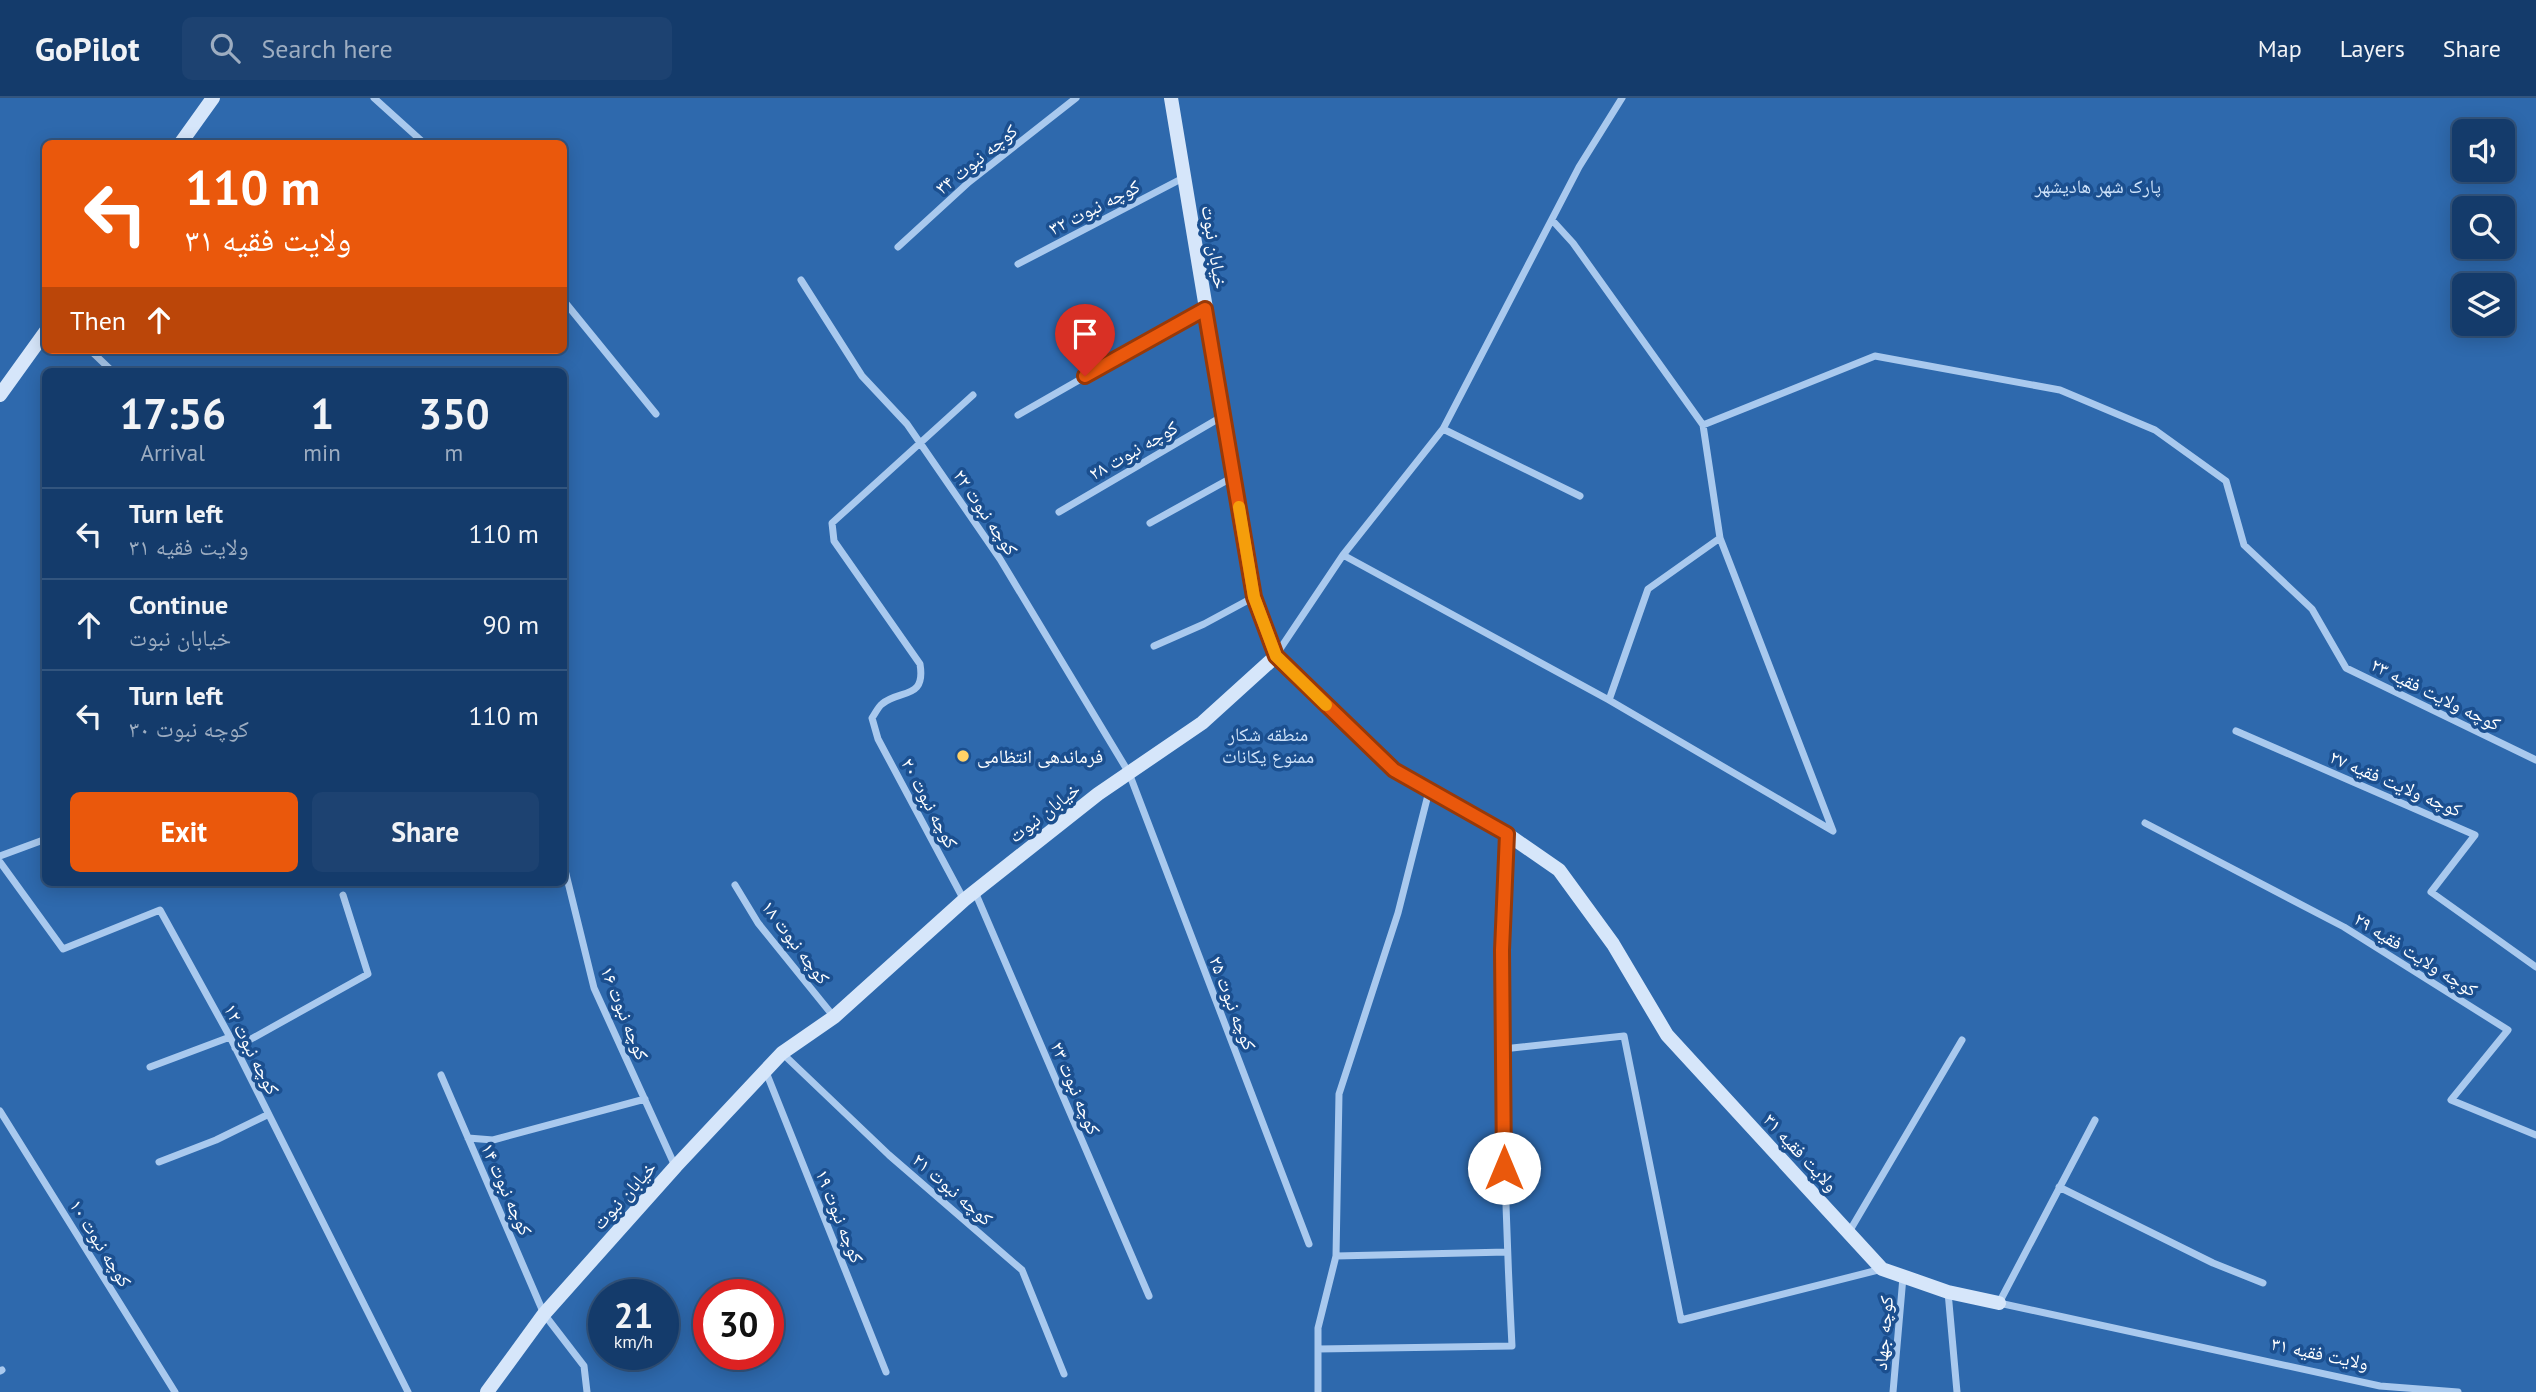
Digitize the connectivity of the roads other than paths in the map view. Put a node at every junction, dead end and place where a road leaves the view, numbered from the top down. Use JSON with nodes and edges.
{"nodes":[{"id":1,"x":213,"y":98,"type":"edge"},
{"id":2,"x":374,"y":98,"type":"edge"},
{"id":3,"x":1076,"y":98,"type":"edge"},
{"id":4,"x":1171,"y":98,"type":"edge"},
{"id":5,"x":1622,"y":98,"type":"edge"},
{"id":6,"x":183,"y":140,"type":"edge"},
{"id":7,"x":421,"y":140,"type":"edge"},
{"id":8,"x":1184,"y":178,"type":"junction"},
{"id":9,"x":1552,"y":220,"type":"junction"},
{"id":10,"x":898,"y":247,"type":"dead end"},
{"id":11,"x":1018,"y":264,"type":"dead end"},
{"id":12,"x":801,"y":280,"type":"dead end"},
{"id":13,"x":567,"y":305,"type":"edge"},
{"id":14,"x":1205,"y":309,"type":"junction"},
{"id":15,"x":42,"y":337,"type":"edge"},
{"id":16,"x":94,"y":354,"type":"edge"},
{"id":17,"x":108,"y":368,"type":"edge"},
{"id":18,"x":0,"y":395,"type":"edge"},
{"id":19,"x":973,"y":395,"type":"dead end"},
{"id":20,"x":656,"y":414,"type":"dead end"},
{"id":21,"x":1018,"y":415,"type":"dead end"},
{"id":22,"x":1223,"y":416,"type":"junction"},
{"id":23,"x":1703,"y":425,"type":"junction"},
{"id":24,"x":1443,"y":429,"type":"junction"},
{"id":25,"x":920,"y":442,"type":"junction"},
{"id":26,"x":1233,"y":477,"type":"junction"},
{"id":27,"x":1580,"y":496,"type":"dead end"},
{"id":28,"x":1059,"y":512,"type":"dead end"},
{"id":29,"x":1150,"y":523,"type":"dead end"},
{"id":30,"x":1720,"y":538,"type":"junction"},
{"id":31,"x":1343,"y":555,"type":"junction"},
{"id":32,"x":1254,"y":597,"type":"junction"},
{"id":33,"x":1154,"y":646,"type":"dead end"},
{"id":34,"x":1276,"y":656,"type":"junction"},
{"id":35,"x":1609,"y":700,"type":"junction"},
{"id":36,"x":2236,"y":731,"type":"dead end"},
{"id":37,"x":2536,"y":760,"type":"edge"},
{"id":38,"x":1129,"y":773,"type":"junction"},
{"id":39,"x":1430,"y":790,"type":"junction"},
{"id":40,"x":2145,"y":823,"type":"dead end"},
{"id":41,"x":1507,"y":834,"type":"junction"},
{"id":42,"x":42,"y":840,"type":"edge"},
{"id":43,"x":0,"y":856,"type":"edge"},
{"id":44,"x":0,"y":862,"type":"edge"},
{"id":45,"x":567,"y":878,"type":"edge"},
{"id":46,"x":735,"y":885,"type":"dead end"},
{"id":47,"x":343,"y":895,"type":"dead end"},
{"id":48,"x":969,"y":896,"type":"junction"},
{"id":49,"x":2536,"y":967,"type":"edge"},
{"id":50,"x":834,"y":1017,"type":"junction"},
{"id":51,"x":230,"y":1037,"type":"junction"},
{"id":52,"x":1962,"y":1040,"type":"dead end"},
{"id":53,"x":235,"y":1048,"type":"junction"},
{"id":54,"x":1503,"y":1049,"type":"junction"},
{"id":55,"x":782,"y":1053,"type":"junction"},
{"id":56,"x":150,"y":1067,"type":"dead end"},
{"id":57,"x":766,"y":1072,"type":"junction"},
{"id":58,"x":441,"y":1075,"type":"dead end"},
{"id":59,"x":645,"y":1100,"type":"junction"},
{"id":60,"x":0,"y":1111,"type":"edge"},
{"id":61,"x":267,"y":1115,"type":"junction"},
{"id":62,"x":2095,"y":1119,"type":"dead end"},
{"id":63,"x":2536,"y":1135,"type":"edge"},
{"id":64,"x":468,"y":1138,"type":"junction"},
{"id":65,"x":159,"y":1162,"type":"dead end"},
{"id":66,"x":676,"y":1166,"type":"junction"},
{"id":67,"x":2059,"y":1187,"type":"junction"},
{"id":68,"x":1848,"y":1232,"type":"junction"},
{"id":69,"x":1308,"y":1244,"type":"dead end"},
{"id":70,"x":1507,"y":1251,"type":"junction"},
{"id":71,"x":1336,"y":1255,"type":"junction"},
{"id":72,"x":1882,"y":1269,"type":"junction"},
{"id":73,"x":1903,"y":1276,"type":"junction"},
{"id":74,"x":2263,"y":1283,"type":"dead end"},
{"id":75,"x":1948,"y":1292,"type":"junction"},
{"id":76,"x":1149,"y":1296,"type":"dead end"},
{"id":77,"x":1999,"y":1303,"type":"junction"},
{"id":78,"x":544,"y":1314,"type":"junction"},
{"id":79,"x":1318,"y":1349,"type":"junction"},
{"id":80,"x":886,"y":1372,"type":"dead end"},
{"id":81,"x":1064,"y":1374,"type":"dead end"},
{"id":82,"x":175,"y":1392,"type":"edge"},
{"id":83,"x":408,"y":1392,"type":"edge"},
{"id":84,"x":487,"y":1392,"type":"edge"},
{"id":85,"x":587,"y":1392,"type":"edge"},
{"id":86,"x":1318,"y":1392,"type":"edge"},
{"id":87,"x":1893,"y":1392,"type":"edge"},
{"id":88,"x":1957,"y":1392,"type":"edge"},
{"id":89,"x":2458,"y":1392,"type":"edge"}],
"edges":[{"from":1,"to":6,"type":"street"},
{"from":2,"to":7,"type":"street"},
{"from":3,"to":10,"type":"street","name":"کوچه نبوت ۳۴"},
{"from":4,"to":8,"type":"street","name":"خیابان نبوت"},
{"from":5,"to":9,"type":"street"},
{"from":8,"to":11,"type":"street","name":"کوچه نبوت ۳۲"},
{"from":8,"to":14,"type":"street","name":"خیابان نبوت"},
{"from":9,"to":23,"type":"street"},
{"from":9,"to":24,"type":"street"},
{"from":12,"to":25,"type":"street","name":"کوچه نبوت ۲۲"},
{"from":13,"to":20,"type":"street"},
{"from":14,"to":21,"type":"street"},
{"from":14,"to":22,"type":"street","name":"خیابان نبوت"},
{"from":15,"to":18,"type":"street"},
{"from":16,"to":17,"type":"street"},
{"from":19,"to":25,"type":"street"},
{"from":22,"to":26,"type":"street","name":"خیابان نبوت"},
{"from":22,"to":28,"type":"street","name":"کوچه نبوت ۲۸"},
{"from":23,"to":30,"type":"street"},
{"from":23,"to":37,"type":"street","name":"کوچه ولایت فقیه ۲۳"},
{"from":24,"to":27,"type":"street"},
{"from":24,"to":31,"type":"street"},
{"from":25,"to":38,"type":"street","name":"کوچه نبوت ۲۲"},
{"from":25,"to":48,"type":"street","name":"کوچه نبوت ۲۰"},
{"from":26,"to":29,"type":"street"},
{"from":26,"to":32,"type":"street","name":"خیابان نبوت"},
{"from":30,"to":35,"type":"street"},
{"from":30,"to":35,"type":"street"},
{"from":31,"to":34,"type":"street"},
{"from":31,"to":35,"type":"street"},
{"from":32,"to":33,"type":"street"},
{"from":32,"to":34,"type":"street","name":"خیابان نبوت"},
{"from":34,"to":38,"type":"street","name":"خیابان نبوت"},
{"from":34,"to":39,"type":"street","name":"ولایت فقیه ۳۱"},
{"from":36,"to":49,"type":"street","name":"کوچه ولایت فقیه ۲۷"},
{"from":38,"to":48,"type":"street","name":"خیابان نبوت"},
{"from":38,"to":69,"type":"street","name":"کوچه نبوت ۲۵"},
{"from":39,"to":41,"type":"street","name":"ولایت فقیه ۳۱"},
{"from":39,"to":71,"type":"street"},
{"from":40,"to":63,"type":"street","name":"کوچه ولایت فقیه ۲۹"},
{"from":41,"to":54,"type":"street"},
{"from":41,"to":68,"type":"street","name":"ولایت فقیه ۳۱"},
{"from":42,"to":43,"type":"street"},
{"from":44,"to":51,"type":"street","name":"کوچه نبوت ۱۲"},
{"from":45,"to":59,"type":"street","name":"کوچه نبوت ۱۶"},
{"from":46,"to":50,"type":"street","name":"کوچه نبوت ۱۸"},
{"from":47,"to":53,"type":"street"},
{"from":48,"to":50,"type":"street","name":"خیابان نبوت"},
{"from":48,"to":76,"type":"street","name":"کوچه نبوت ۲۳"},
{"from":50,"to":55,"type":"street","name":"خیابان نبوت"},
{"from":51,"to":53,"type":"street","name":"کوچه نبوت ۱۲"},
{"from":51,"to":56,"type":"street"},
{"from":52,"to":68,"type":"street"},
{"from":53,"to":61,"type":"street","name":"کوچه نبوت ۱۲"},
{"from":54,"to":70,"type":"street"},
{"from":54,"to":72,"type":"street"},
{"from":55,"to":57,"type":"street","name":"خیابان نبوت"},
{"from":55,"to":81,"type":"street","name":"کوچه نبوت ۲۱"},
{"from":57,"to":66,"type":"street","name":"خیابان نبوت"},
{"from":57,"to":80,"type":"street","name":"کوچه نبوت ۱۹"},
{"from":58,"to":64,"type":"street","name":"کوچه نبوت ۱۴"},
{"from":59,"to":64,"type":"street"},
{"from":59,"to":66,"type":"street","name":"کوچه نبوت ۱۶"},
{"from":60,"to":82,"type":"street","name":"کوچه نبوت ۱۰"},
{"from":61,"to":65,"type":"street"},
{"from":61,"to":83,"type":"street","name":"کوچه نبوت ۱۲"},
{"from":62,"to":67,"type":"street"},
{"from":64,"to":78,"type":"street","name":"کوچه نبوت ۱۴"},
{"from":66,"to":78,"type":"street","name":"خیابان نبوت"},
{"from":67,"to":74,"type":"street"},
{"from":67,"to":77,"type":"street"},
{"from":68,"to":72,"type":"street","name":"ولایت فقیه ۳۱"},
{"from":70,"to":71,"type":"street"},
{"from":70,"to":79,"type":"street"},
{"from":71,"to":79,"type":"street"},
{"from":72,"to":73,"type":"street","name":"ولایت فقیه ۳۱"},
{"from":73,"to":75,"type":"street","name":"ولایت فقیه ۳۱"},
{"from":73,"to":87,"type":"street","name":"کوچه جهاد"},
{"from":75,"to":77,"type":"street","name":"ولایت فقیه ۳۱"},
{"from":75,"to":88,"type":"street"},
{"from":77,"to":89,"type":"street","name":"ولایت فقیه ۳۱"},
{"from":78,"to":84,"type":"street","name":"خیابان نبوت"},
{"from":78,"to":85,"type":"street","name":"کوچه نبوت ۱۴"},
{"from":79,"to":86,"type":"street"}]}
